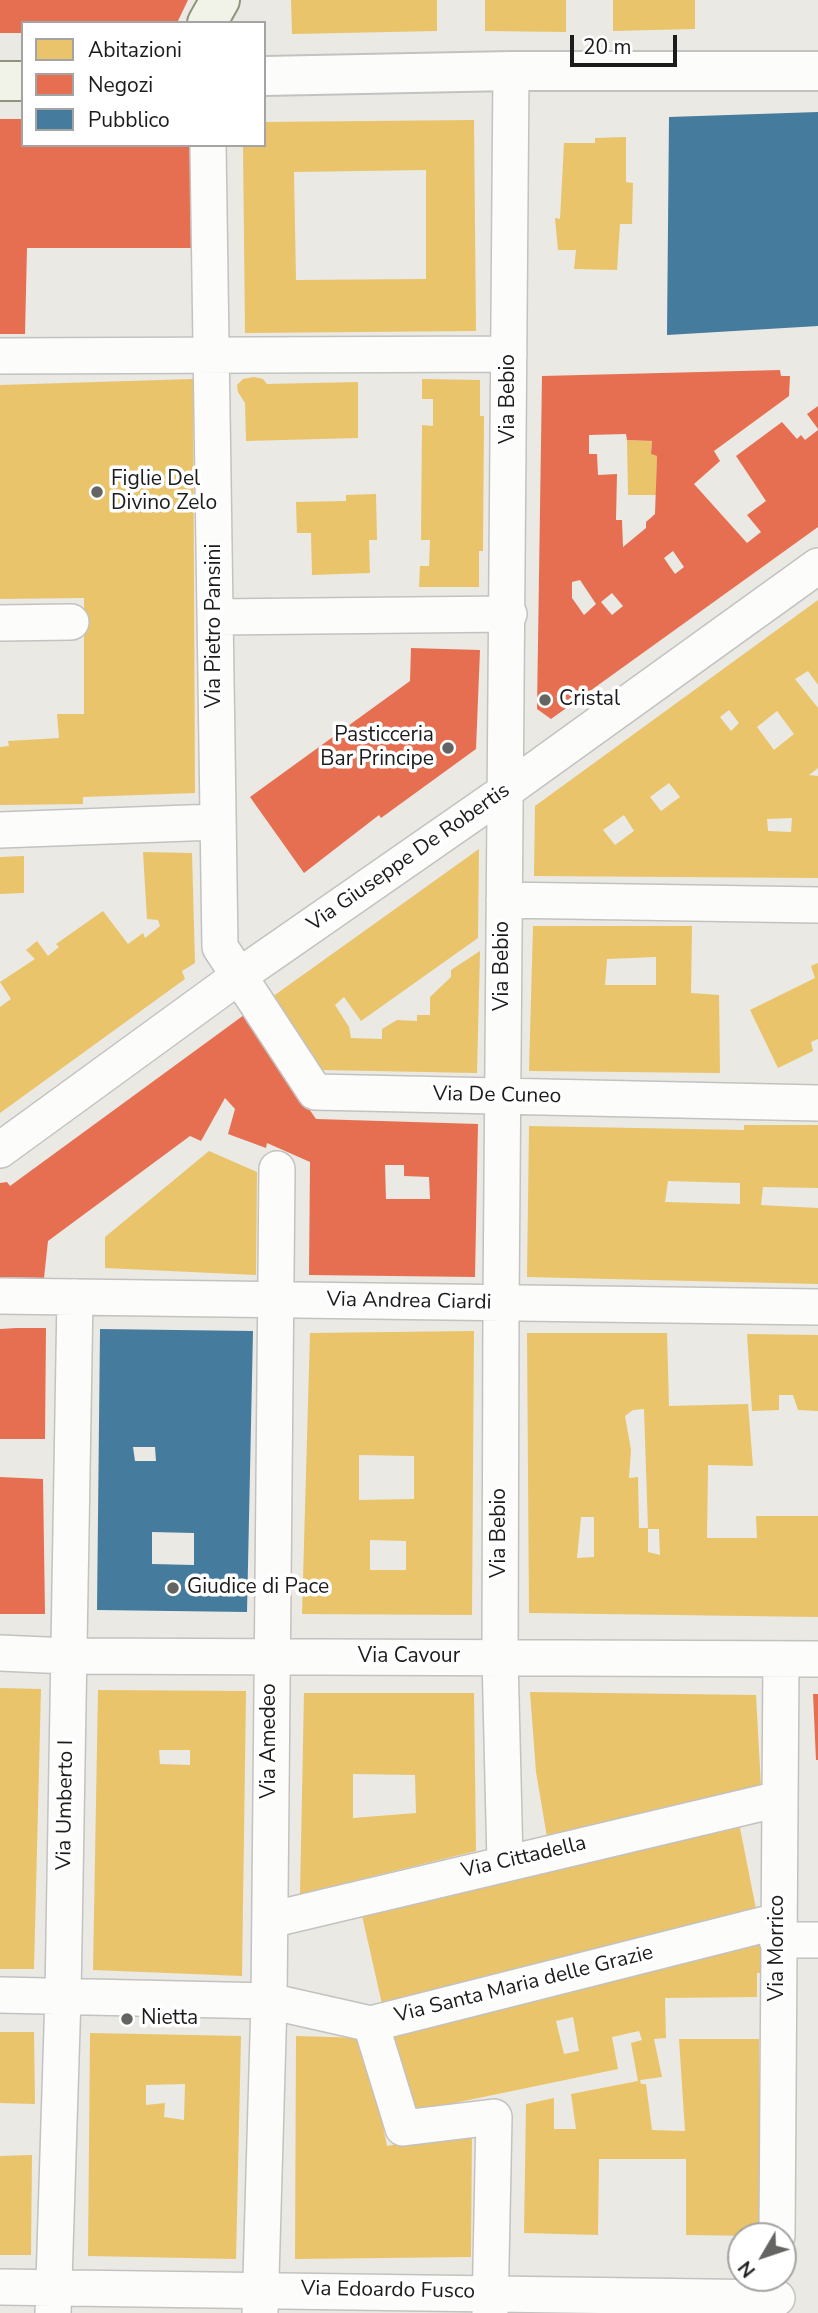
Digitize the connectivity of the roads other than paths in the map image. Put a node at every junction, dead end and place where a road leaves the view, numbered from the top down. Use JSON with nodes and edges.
{"nodes":[{"id":1,"x":220,"y":0,"type":"edge"},
{"id":2,"x":208,"y":21,"type":"edge"},
{"id":3,"x":511,"y":71,"type":"junction"},
{"id":4,"x":818,"y":71,"type":"edge"},
{"id":5,"x":266,"y":76,"type":"edge"},
{"id":6,"x":0,"y":81,"type":"edge"},
{"id":7,"x":21,"y":81,"type":"edge"},
{"id":8,"x":208,"y":147,"type":"edge"},
{"id":9,"x":214,"y":354,"type":"junction"},
{"id":10,"x":509,"y":354,"type":"junction"},
{"id":11,"x":0,"y":356,"type":"edge"},
{"id":12,"x":818,"y":566,"type":"edge"},
{"id":13,"x":509,"y":614,"type":"junction"},
{"id":14,"x":215,"y":617,"type":"junction"},
{"id":15,"x":71,"y":622,"type":"dead end"},
{"id":16,"x":0,"y":623,"type":"edge"},
{"id":17,"x":504,"y":792,"type":"junction"},
{"id":18,"x":215,"y":822,"type":"junction"},
{"id":19,"x":0,"y":830,"type":"edge"},
{"id":20,"x":504,"y":900,"type":"junction"},
{"id":21,"x":818,"y":905,"type":"edge"},
{"id":22,"x":239,"y":976,"type":"junction"},
{"id":23,"x":503,"y":1096,"type":"junction"},
{"id":24,"x":818,"y":1103,"type":"edge"},
{"id":25,"x":0,"y":1150,"type":"edge"},
{"id":26,"x":277,"y":1169,"type":"dead end"},
{"id":27,"x":0,"y":1296,"type":"edge"},
{"id":28,"x":75,"y":1297,"type":"junction"},
{"id":29,"x":278,"y":1299,"type":"junction"},
{"id":30,"x":501,"y":1304,"type":"junction"},
{"id":31,"x":818,"y":1307,"type":"edge"},
{"id":32,"x":0,"y":1653,"type":"edge"},
{"id":33,"x":68,"y":1656,"type":"junction"},
{"id":34,"x":271,"y":1657,"type":"junction"},
{"id":35,"x":500,"y":1657,"type":"junction"},
{"id":36,"x":818,"y":1659,"type":"edge"},
{"id":37,"x":780,"y":1660,"type":"junction"},
{"id":38,"x":779,"y":1799,"type":"junction"},
{"id":39,"x":505,"y":1862,"type":"junction"},
{"id":40,"x":270,"y":1920,"type":"junction"},
{"id":41,"x":778,"y":1930,"type":"junction"},
{"id":42,"x":818,"y":1940,"type":"edge"},
{"id":43,"x":0,"y":1995,"type":"edge"},
{"id":44,"x":63,"y":1996,"type":"junction"},
{"id":45,"x":269,"y":2001,"type":"junction"},
{"id":46,"x":371,"y":2024,"type":"junction"},
{"id":47,"x":777,"y":2222,"type":"edge"},
{"id":48,"x":0,"y":2287,"type":"edge"},
{"id":49,"x":777,"y":2296,"type":"edge"},
{"id":50,"x":53,"y":2301,"type":"edge"},
{"id":51,"x":260,"y":2301,"type":"edge"},
{"id":52,"x":490,"y":2303,"type":"edge"}],
"edges":[{"from":1,"to":2,"type":"main road"},
{"from":3,"to":4,"type":"street"},
{"from":3,"to":5,"type":"street"},
{"from":3,"to":10,"type":"street","name":"Via Bebio"},
{"from":6,"to":7,"type":"main road"},
{"from":8,"to":9,"type":"street","name":"Via Pietro Pansini"},
{"from":9,"to":10,"type":"street"},
{"from":9,"to":11,"type":"street"},
{"from":9,"to":14,"type":"street","name":"Via Pietro Pansini"},
{"from":10,"to":13,"type":"street","name":"Via Bebio"},
{"from":12,"to":17,"type":"street","name":"Via Giuseppe De Robertis"},
{"from":13,"to":14,"type":"street"},
{"from":13,"to":17,"type":"street","name":"Via Bebio"},
{"from":14,"to":18,"type":"street","name":"Via Pietro Pansini"},
{"from":15,"to":16,"type":"street"},
{"from":17,"to":20,"type":"street","name":"Via Bebio"},
{"from":17,"to":22,"type":"street","name":"Via Giuseppe De Robertis"},
{"from":18,"to":19,"type":"street"},
{"from":18,"to":22,"type":"street","name":"Via Pietro Pansini"},
{"from":20,"to":21,"type":"street"},
{"from":20,"to":23,"type":"street","name":"Via Bebio"},
{"from":22,"to":23,"type":"street","name":"Via De Cuneo"},
{"from":22,"to":25,"type":"street","name":"Via Giuseppe De Robertis"},
{"from":23,"to":24,"type":"street","name":"Via De Cuneo"},
{"from":23,"to":30,"type":"street","name":"Via Bebio"},
{"from":26,"to":29,"type":"street","name":"Via Amedeo"},
{"from":27,"to":28,"type":"street","name":"Via Andrea Ciardi"},
{"from":28,"to":29,"type":"street","name":"Via Andrea Ciardi"},
{"from":28,"to":33,"type":"street","name":"Via Umberto I"},
{"from":29,"to":30,"type":"street","name":"Via Andrea Ciardi"},
{"from":29,"to":34,"type":"street","name":"Via Amedeo"},
{"from":30,"to":31,"type":"street","name":"Via Andrea Ciardi"},
{"from":30,"to":35,"type":"street","name":"Via Bebio"},
{"from":32,"to":33,"type":"street","name":"Via Cavour"},
{"from":33,"to":34,"type":"street","name":"Via Cavour"},
{"from":33,"to":44,"type":"street","name":"Via Umberto I"},
{"from":34,"to":35,"type":"street","name":"Via Cavour"},
{"from":34,"to":40,"type":"street","name":"Via Amedeo"},
{"from":35,"to":37,"type":"street","name":"Via Cavour"},
{"from":35,"to":39,"type":"street","name":"Via Bebio"},
{"from":36,"to":37,"type":"street","name":"Via Cavour"},
{"from":37,"to":38,"type":"street","name":"Via Morrico"},
{"from":38,"to":39,"type":"street","name":"Via Cittadella"},
{"from":38,"to":41,"type":"street","name":"Via Morrico"},
{"from":39,"to":40,"type":"street","name":"Via Cittadella"},
{"from":40,"to":45,"type":"street","name":"Via Amedeo"},
{"from":41,"to":42,"type":"street","name":"Via Santa Maria delle Grazie"},
{"from":41,"to":46,"type":"street","name":"Via Santa Maria delle Grazie"},
{"from":41,"to":47,"type":"street","name":"Via Morrico"},
{"from":43,"to":44,"type":"street","name":"Via Santa Maria delle Grazie"},
{"from":44,"to":45,"type":"street","name":"Via Santa Maria delle Grazie"},
{"from":44,"to":50,"type":"street","name":"Via Umberto I"},
{"from":45,"to":46,"type":"street","name":"Via Santa Maria delle Grazie"},
{"from":45,"to":51,"type":"street","name":"Via Amedeo"},
{"from":46,"to":52,"type":"street"},
{"from":48,"to":50,"type":"street","name":"Via Edoardo Fusco"},
{"from":49,"to":52,"type":"street","name":"Via Edoardo Fusco"},
{"from":50,"to":51,"type":"street","name":"Via Edoardo Fusco"},
{"from":51,"to":52,"type":"street","name":"Via Edoardo Fusco"}]}
